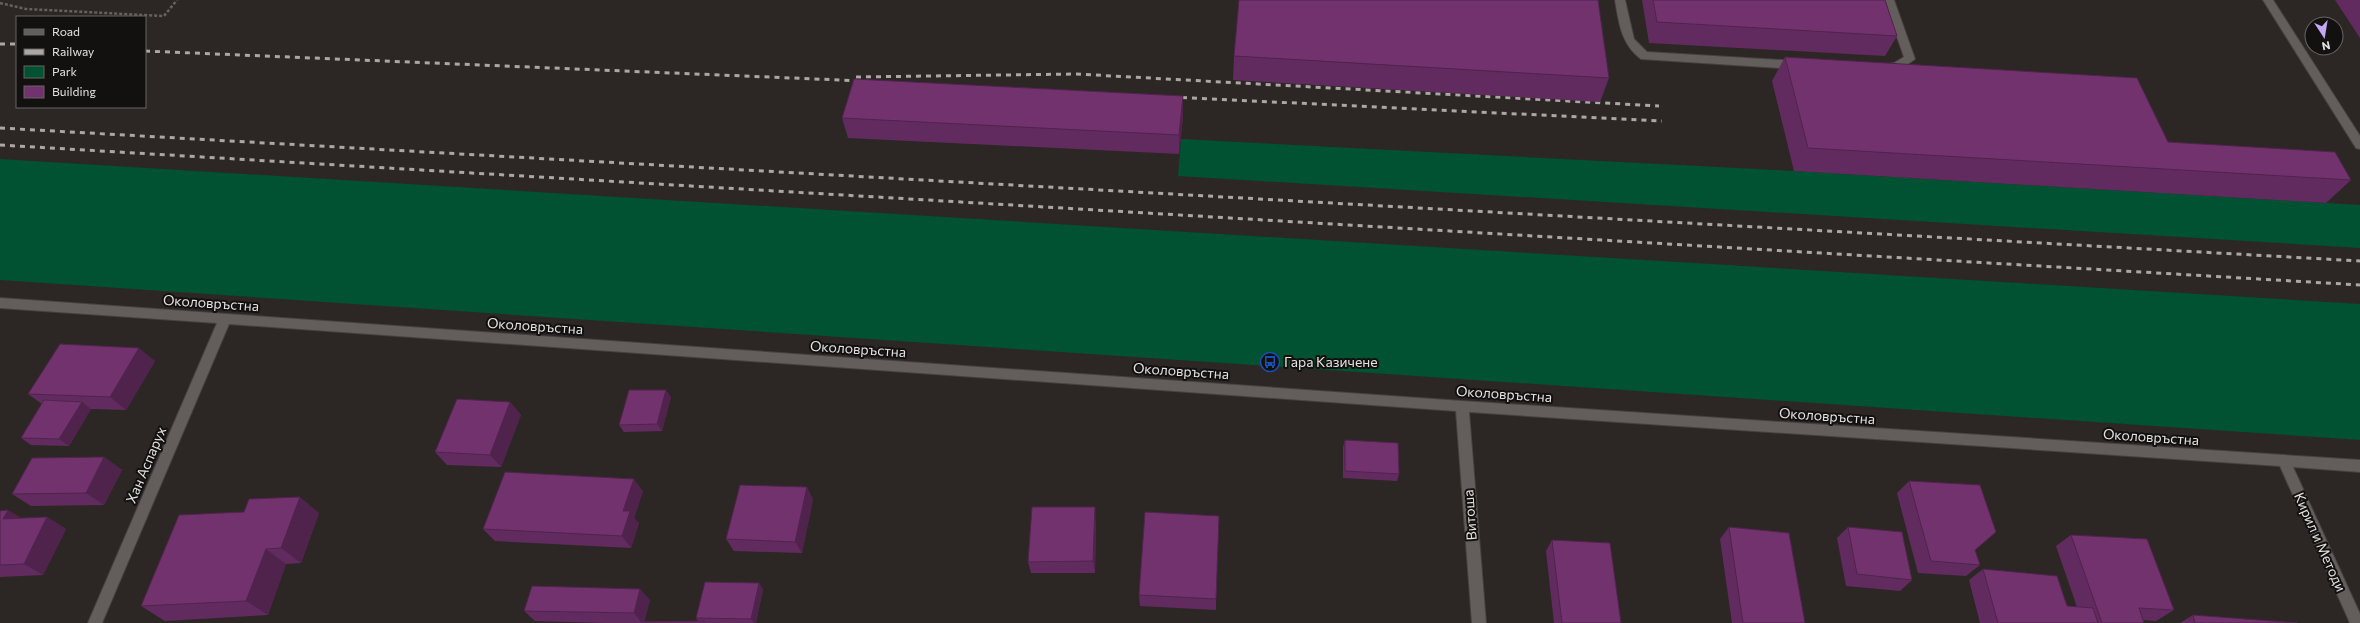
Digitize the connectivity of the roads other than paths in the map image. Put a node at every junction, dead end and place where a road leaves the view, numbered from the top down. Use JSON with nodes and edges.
{"nodes":[{"id":1,"x":1620,"y":0,"type":"edge"},
{"id":2,"x":1889,"y":0,"type":"edge"},
{"id":3,"x":2268,"y":0,"type":"edge"},
{"id":4,"x":1810,"y":66,"type":"edge"},
{"id":5,"x":1873,"y":69,"type":"edge"},
{"id":6,"x":2360,"y":145,"type":"edge"},
{"id":7,"x":0,"y":303,"type":"edge"},
{"id":8,"x":225,"y":319,"type":"junction"},
{"id":9,"x":1462,"y":406,"type":"junction"},
{"id":10,"x":2284,"y":461,"type":"junction"},
{"id":11,"x":2360,"y":466,"type":"edge"},
{"id":12,"x":95,"y":623,"type":"edge"},
{"id":13,"x":1479,"y":623,"type":"edge"},
{"id":14,"x":2357,"y":623,"type":"edge"}],
"edges":[{"from":1,"to":4,"type":"street"},
{"from":2,"to":5,"type":"street"},
{"from":3,"to":6,"type":"street"},
{"from":7,"to":8,"type":"street","name":"Околовръстна"},
{"from":8,"to":9,"type":"street","name":"Околовръстна"},
{"from":8,"to":12,"type":"street","name":"Хан Аспарух"},
{"from":9,"to":10,"type":"street","name":"Околовръстна"},
{"from":9,"to":13,"type":"street","name":"Витоша"},
{"from":10,"to":11,"type":"street","name":"Околовръстна"},
{"from":10,"to":14,"type":"street","name":"Кирил и Методи"}]}
